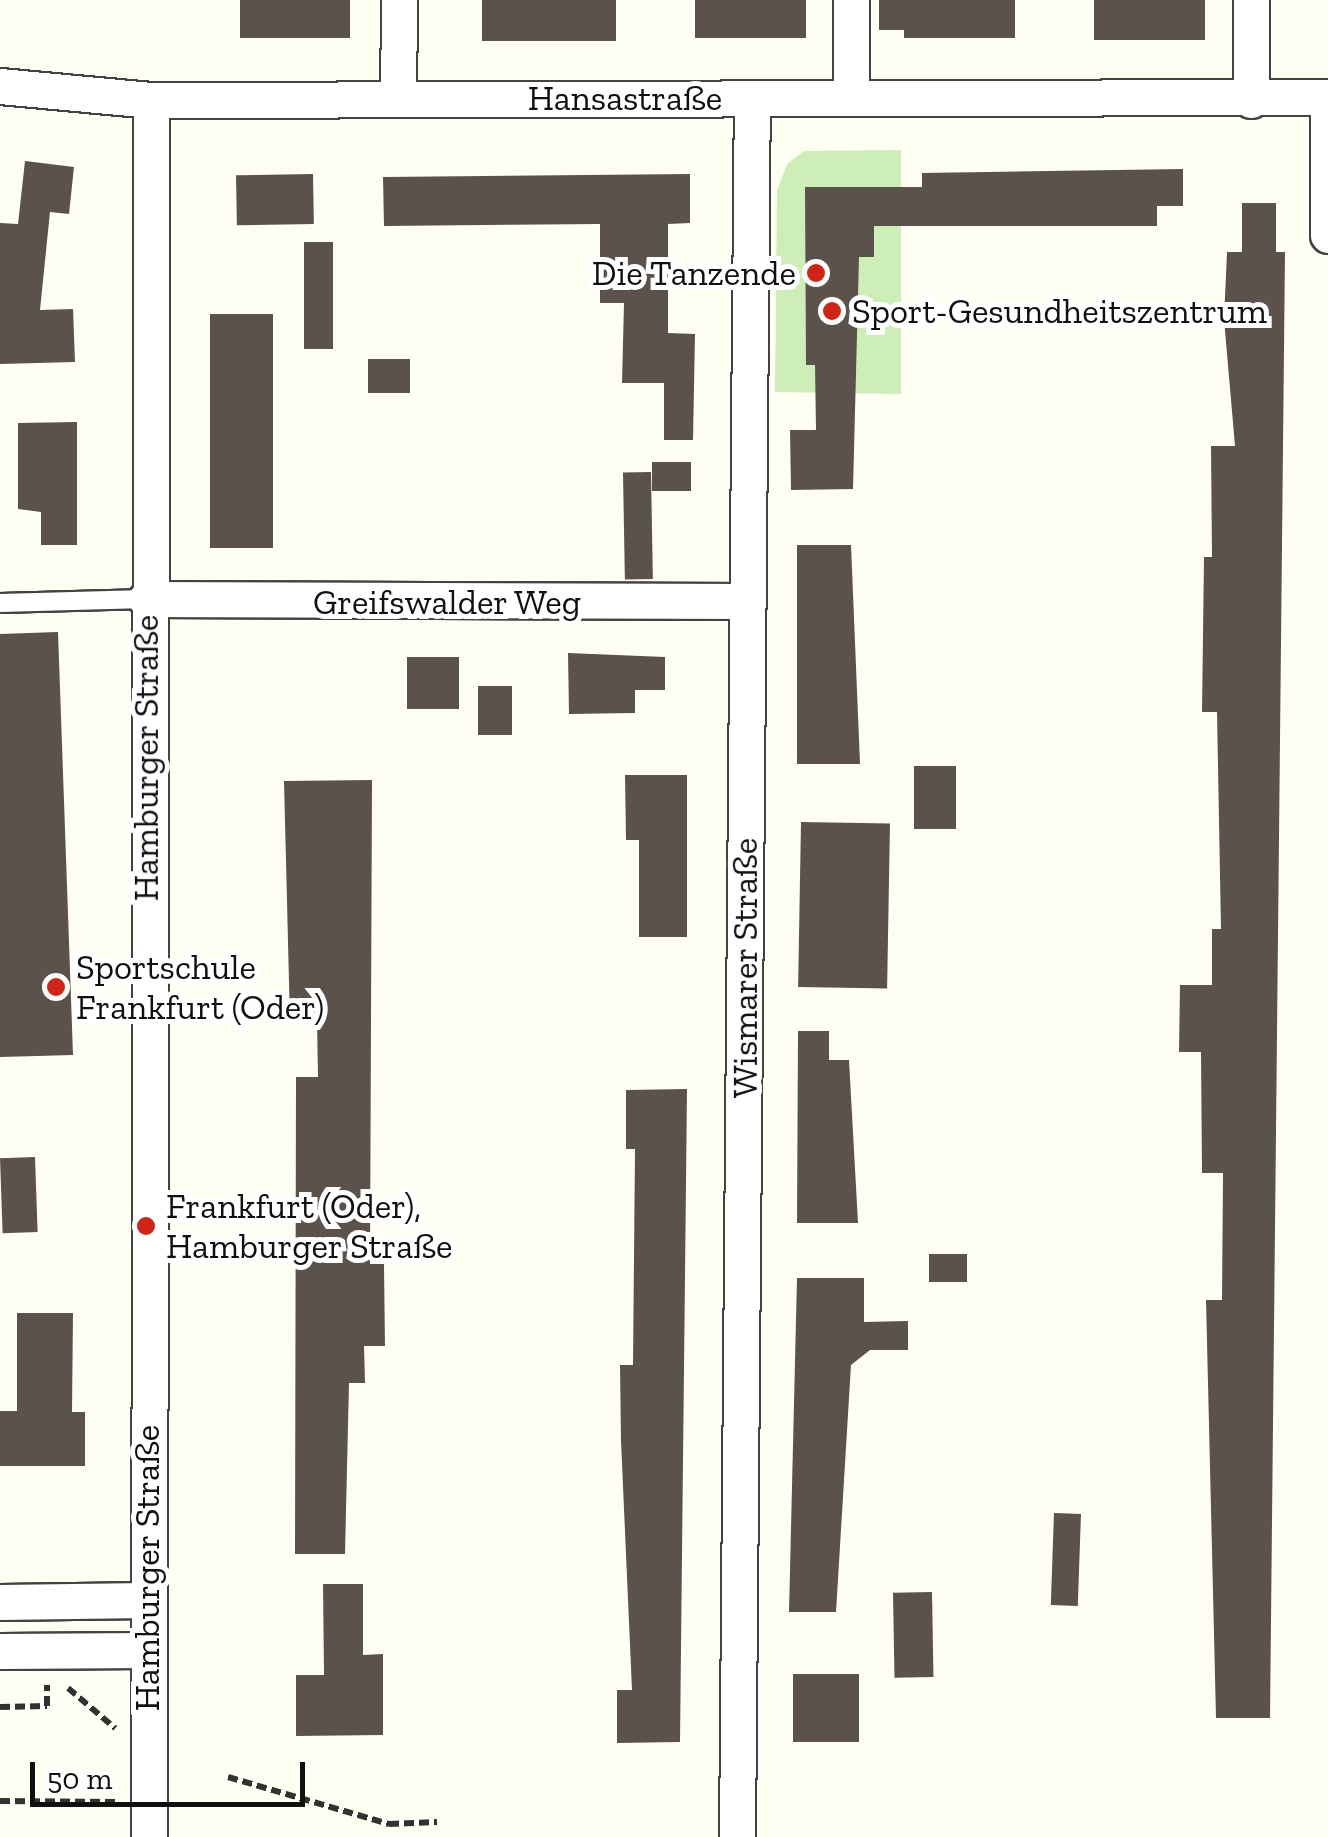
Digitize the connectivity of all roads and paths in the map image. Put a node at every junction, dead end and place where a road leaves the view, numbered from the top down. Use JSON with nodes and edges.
{"nodes":[{"id":1,"x":399,"y":0,"type":"edge"},
{"id":2,"x":851,"y":0,"type":"edge"},
{"id":3,"x":1250,"y":0,"type":"edge"},
{"id":4,"x":0,"y":86,"type":"edge"},
{"id":5,"x":752,"y":98,"type":"junction"},
{"id":6,"x":852,"y":98,"type":"junction"},
{"id":7,"x":1328,"y":98,"type":"edge"},
{"id":8,"x":398,"y":99,"type":"junction"},
{"id":9,"x":151,"y":100,"type":"junction"},
{"id":10,"x":1252,"y":100,"type":"junction"},
{"id":11,"x":1328,"y":234,"type":"edge"},
{"id":12,"x":146,"y":600,"type":"junction"},
{"id":13,"x":748,"y":601,"type":"junction"},
{"id":14,"x":0,"y":602,"type":"edge"},
{"id":15,"x":147,"y":1600,"type":"junction"},
{"id":16,"x":0,"y":1602,"type":"edge"},
{"id":17,"x":146,"y":1650,"type":"junction"},
{"id":18,"x":0,"y":1651,"type":"edge"},
{"id":19,"x":34,"y":1672,"type":"dead end"},
{"id":20,"x":48,"y":1678,"type":"junction"},
{"id":21,"x":0,"y":1707,"type":"edge"},
{"id":22,"x":120,"y":1739,"type":"dead end"},
{"id":23,"x":228,"y":1777,"type":"dead end"},
{"id":24,"x":126,"y":1785,"type":"dead end"},
{"id":25,"x":0,"y":1801,"type":"edge"},
{"id":26,"x":437,"y":1822,"type":"dead end"},
{"id":27,"x":148,"y":1837,"type":"edge"},
{"id":28,"x":737,"y":1837,"type":"edge"}],
"edges":[{"from":1,"to":8,"type":"street"},
{"from":2,"to":6,"type":"street"},
{"from":3,"to":10,"type":"street"},
{"from":4,"to":9,"type":"street","name":"Hansastraße"},
{"from":5,"to":6,"type":"street","name":"Hansastraße"},
{"from":5,"to":8,"type":"street","name":"Hansastraße"},
{"from":5,"to":13,"type":"street","name":"Wismarer Straße"},
{"from":6,"to":10,"type":"street","name":"Hansastraße"},
{"from":7,"to":10,"type":"street","name":"Hansastraße"},
{"from":7,"to":11,"type":"street"},
{"from":8,"to":9,"type":"street","name":"Hansastraße"},
{"from":9,"to":12,"type":"street","name":"Hamburger Straße"},
{"from":12,"to":13,"type":"street","name":"Greifswalder Weg"},
{"from":12,"to":14,"type":"lane"},
{"from":12,"to":15,"type":"street","name":"Hamburger Straße"},
{"from":13,"to":28,"type":"street","name":"Wismarer Straße"},
{"from":15,"to":16,"type":"street"},
{"from":15,"to":17,"type":"street","name":"Hamburger Straße"},
{"from":17,"to":18,"type":"street"},
{"from":17,"to":27,"type":"street","name":"Hamburger Straße"},
{"from":19,"to":20,"type":"path"},
{"from":20,"to":21,"type":"path"},
{"from":20,"to":22,"type":"path"},
{"from":23,"to":26,"type":"path"},
{"from":24,"to":25,"type":"path"}]}
